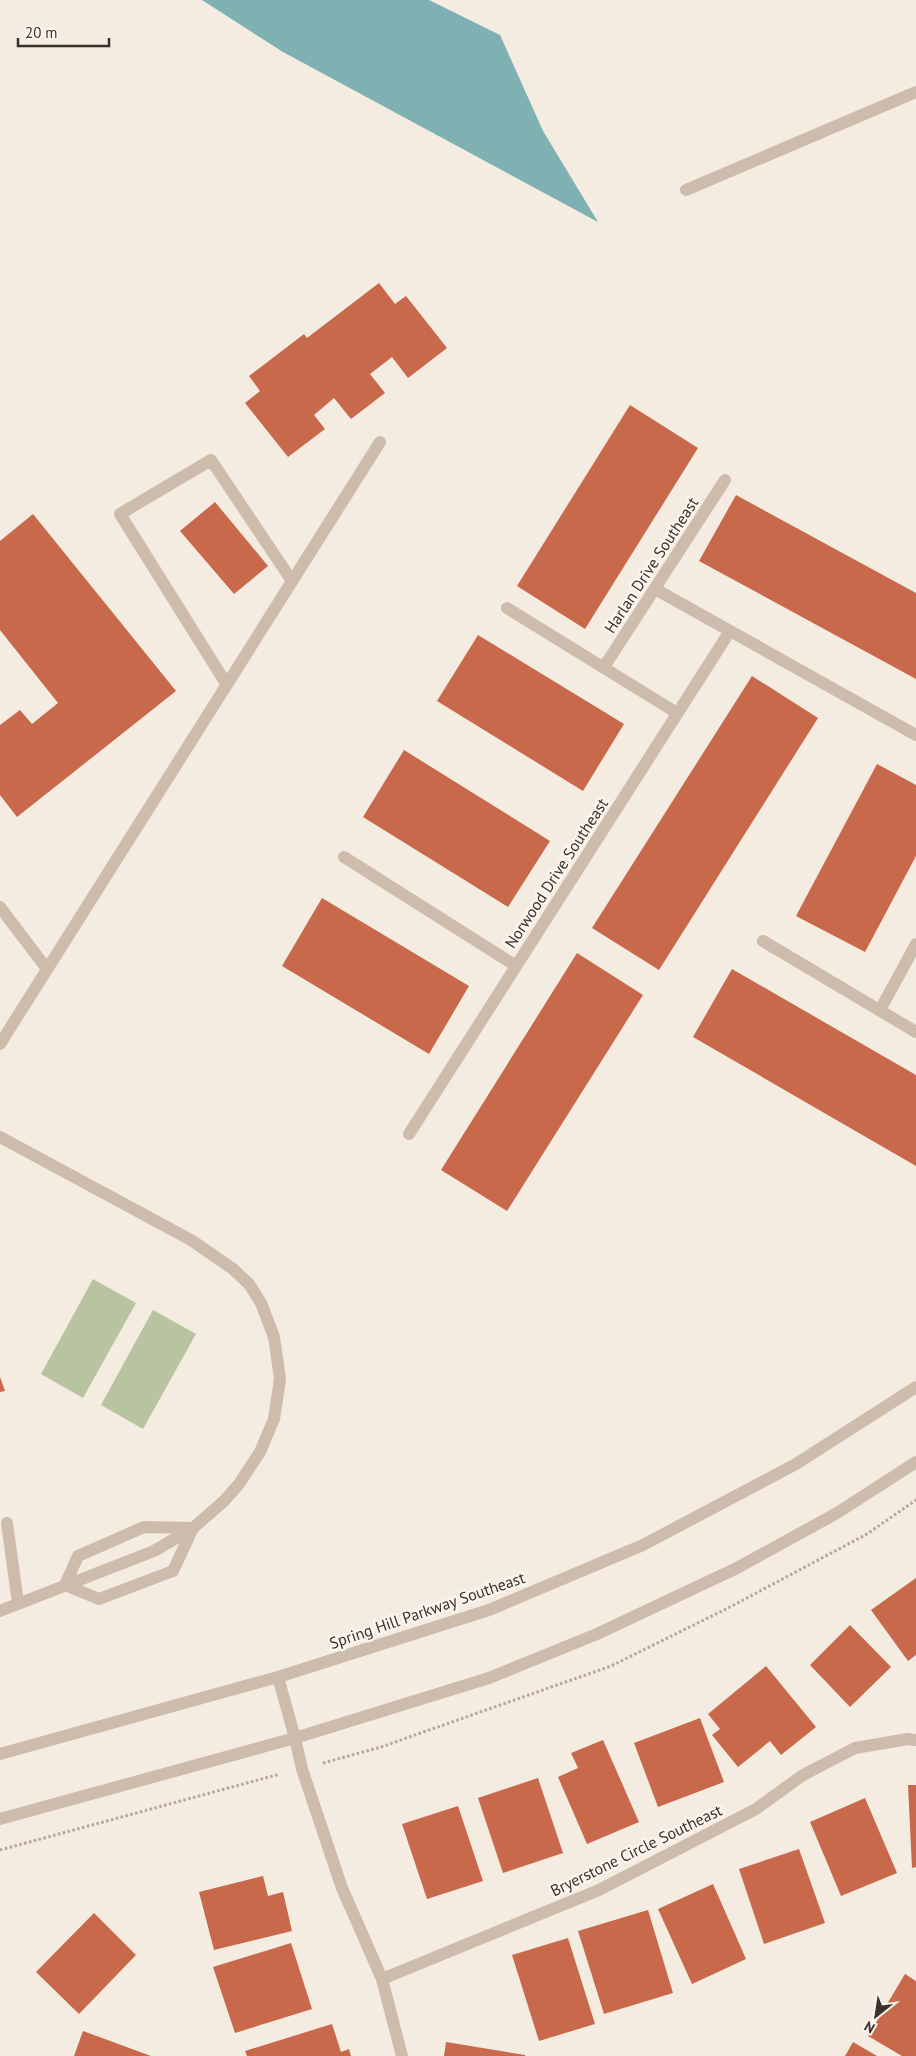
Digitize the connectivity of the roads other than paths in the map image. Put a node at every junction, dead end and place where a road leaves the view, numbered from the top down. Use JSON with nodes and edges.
{"nodes":[{"id":1,"x":916,"y":92,"type":"edge"},
{"id":2,"x":686,"y":190,"type":"dead end"},
{"id":3,"x":380,"y":442,"type":"dead end"},
{"id":4,"x":725,"y":480,"type":"dead end"},
{"id":5,"x":292,"y":580,"type":"junction"},
{"id":6,"x":655,"y":589,"type":"junction"},
{"id":7,"x":507,"y":608,"type":"dead end"},
{"id":8,"x":730,"y":631,"type":"junction"},
{"id":9,"x":604,"y":668,"type":"junction"},
{"id":10,"x":227,"y":684,"type":"junction"},
{"id":11,"x":677,"y":713,"type":"junction"},
{"id":12,"x":916,"y":735,"type":"edge"},
{"id":13,"x":344,"y":857,"type":"dead end"},
{"id":14,"x":0,"y":906,"type":"edge"},
{"id":15,"x":763,"y":941,"type":"dead end"},
{"id":16,"x":916,"y":944,"type":"edge"},
{"id":17,"x":516,"y":966,"type":"junction"},
{"id":18,"x":48,"y":969,"type":"junction"},
{"id":19,"x":880,"y":1010,"type":"junction"},
{"id":20,"x":916,"y":1032,"type":"edge"},
{"id":21,"x":0,"y":1044,"type":"edge"},
{"id":22,"x":409,"y":1134,"type":"dead end"},
{"id":23,"x":0,"y":1137,"type":"edge"},
{"id":24,"x":916,"y":1386,"type":"edge"},
{"id":25,"x":916,"y":1462,"type":"edge"},
{"id":26,"x":7,"y":1523,"type":"dead end"},
{"id":27,"x":193,"y":1528,"type":"junction"},
{"id":28,"x":65,"y":1584,"type":"junction"},
{"id":29,"x":18,"y":1603,"type":"junction"},
{"id":30,"x":0,"y":1611,"type":"edge"},
{"id":31,"x":278,"y":1676,"type":"junction"},
{"id":32,"x":295,"y":1738,"type":"junction"},
{"id":33,"x":916,"y":1740,"type":"edge"},
{"id":34,"x":0,"y":1754,"type":"edge"},
{"id":35,"x":0,"y":1819,"type":"edge"},
{"id":36,"x":382,"y":1979,"type":"junction"},
{"id":37,"x":402,"y":2056,"type":"edge"}],
"edges":[{"from":1,"to":2,"type":"street"},
{"from":3,"to":5,"type":"street"},
{"from":4,"to":6,"type":"street","name":"Harlan Drive Southeast"},
{"from":5,"to":10,"type":"street"},
{"from":5,"to":10,"type":"street"},
{"from":6,"to":8,"type":"street"},
{"from":6,"to":9,"type":"street","name":"Harlan Drive Southeast"},
{"from":7,"to":9,"type":"street"},
{"from":8,"to":11,"type":"street","name":"Norwood Drive Southeast"},
{"from":8,"to":12,"type":"street"},
{"from":9,"to":11,"type":"street"},
{"from":10,"to":18,"type":"street"},
{"from":11,"to":17,"type":"street","name":"Norwood Drive Southeast"},
{"from":13,"to":17,"type":"street"},
{"from":14,"to":18,"type":"street"},
{"from":15,"to":19,"type":"street"},
{"from":16,"to":19,"type":"street"},
{"from":17,"to":22,"type":"street","name":"Norwood Drive Southeast"},
{"from":18,"to":21,"type":"street"},
{"from":19,"to":20,"type":"street"},
{"from":23,"to":27,"type":"street"},
{"from":24,"to":31,"type":"street","name":"Spring Hill Parkway Southeast"},
{"from":25,"to":32,"type":"street"},
{"from":26,"to":29,"type":"street"},
{"from":27,"to":28,"type":"street"},
{"from":27,"to":28,"type":"street"},
{"from":27,"to":28,"type":"street"},
{"from":28,"to":29,"type":"street"},
{"from":29,"to":30,"type":"street"},
{"from":31,"to":32,"type":"street"},
{"from":31,"to":34,"type":"street","name":"Spring Hill Parkway Southeast"},
{"from":32,"to":35,"type":"street"},
{"from":32,"to":36,"type":"street"},
{"from":33,"to":36,"type":"street","name":"Bryerstone Circle Southeast"},
{"from":36,"to":37,"type":"street"}]}
